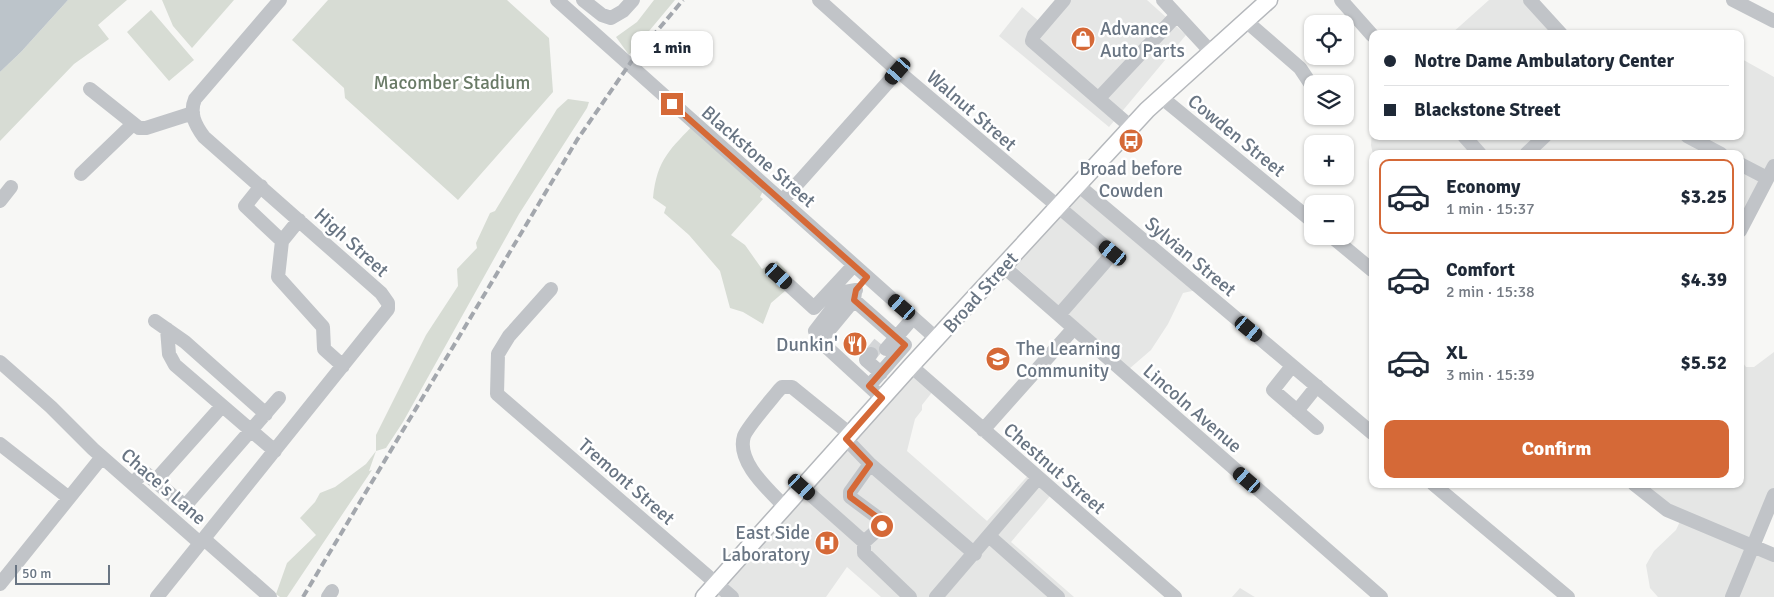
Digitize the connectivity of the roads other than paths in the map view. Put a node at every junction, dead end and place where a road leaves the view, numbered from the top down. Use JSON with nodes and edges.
{"nodes":[{"id":1,"x":280,"y":0,"type":"edge"},
{"id":2,"x":557,"y":0,"type":"edge"},
{"id":3,"x":583,"y":0,"type":"edge"},
{"id":4,"x":633,"y":0,"type":"edge"},
{"id":5,"x":819,"y":0,"type":"edge"},
{"id":6,"x":1064,"y":0,"type":"edge"},
{"id":7,"x":1163,"y":0,"type":"edge"},
{"id":8,"x":1269,"y":0,"type":"edge"},
{"id":9,"x":1341,"y":0,"type":"edge"},
{"id":10,"x":1530,"y":0,"type":"edge"},
{"id":11,"x":1733,"y":0,"type":"edge"},
{"id":12,"x":1176,"y":16,"type":"junction"},
{"id":13,"x":1246,"y":21,"type":"junction"},
{"id":14,"x":1774,"y":21,"type":"edge"},
{"id":15,"x":1557,"y":30,"type":"edge"},
{"id":16,"x":1369,"y":32,"type":"edge"},
{"id":17,"x":1211,"y":52,"type":"junction"},
{"id":18,"x":898,"y":71,"type":"junction"},
{"id":19,"x":1304,"y":75,"type":"edge"},
{"id":20,"x":90,"y":89,"type":"dead end"},
{"id":21,"x":1161,"y":97,"type":"junction"},
{"id":22,"x":1100,"y":98,"type":"junction"},
{"id":23,"x":192,"y":113,"type":"junction"},
{"id":24,"x":133,"y":124,"type":"junction"},
{"id":25,"x":1131,"y":128,"type":"junction"},
{"id":26,"x":1468,"y":140,"type":"edge"},
{"id":27,"x":1541,"y":140,"type":"edge"},
{"id":28,"x":1695,"y":140,"type":"edge"},
{"id":29,"x":1476,"y":150,"type":"edge"},
{"id":30,"x":1530,"y":150,"type":"edge"},
{"id":31,"x":1713,"y":150,"type":"edge"},
{"id":32,"x":1744,"y":166,"type":"edge"},
{"id":33,"x":1774,"y":166,"type":"edge"},
{"id":34,"x":81,"y":174,"type":"dead end"},
{"id":35,"x":1767,"y":178,"type":"junction"},
{"id":36,"x":1078,"y":185,"type":"junction"},
{"id":37,"x":260,"y":186,"type":"junction"},
{"id":38,"x":11,"y":187,"type":"dead end"},
{"id":39,"x":0,"y":201,"type":"edge"},
{"id":40,"x":782,"y":201,"type":"junction"},
{"id":41,"x":1057,"y":208,"type":"junction"},
{"id":42,"x":1304,"y":214,"type":"edge"},
{"id":43,"x":299,"y":220,"type":"junction"},
{"id":44,"x":1744,"y":223,"type":"edge"},
{"id":45,"x":282,"y":241,"type":"junction"},
{"id":46,"x":1342,"y":245,"type":"edge"},
{"id":47,"x":854,"y":265,"type":"junction"},
{"id":48,"x":1003,"y":266,"type":"junction"},
{"id":49,"x":1369,"y":268,"type":"edge"},
{"id":50,"x":779,"y":276,"type":"dead end"},
{"id":51,"x":867,"y":277,"type":"junction"},
{"id":52,"x":551,"y":289,"type":"dead end"},
{"id":53,"x":855,"y":295,"type":"junction"},
{"id":54,"x":1059,"y":316,"type":"junction"},
{"id":55,"x":913,"y":318,"type":"junction"},
{"id":56,"x":1074,"y":328,"type":"junction"},
{"id":57,"x":897,"y":338,"type":"junction"},
{"id":58,"x":937,"y":339,"type":"junction"},
{"id":59,"x":878,"y":357,"type":"junction"},
{"id":60,"x":0,"y":362,"type":"edge"},
{"id":61,"x":915,"y":362,"type":"junction"},
{"id":62,"x":343,"y":366,"type":"junction"},
{"id":63,"x":1292,"y":366,"type":"junction"},
{"id":64,"x":869,"y":386,"type":"junction"},
{"id":65,"x":1317,"y":386,"type":"junction"},
{"id":66,"x":279,"y":398,"type":"dead end"},
{"id":67,"x":882,"y":398,"type":"junction"},
{"id":68,"x":222,"y":406,"type":"junction"},
{"id":69,"x":1297,"y":411,"type":"junction"},
{"id":70,"x":266,"y":414,"type":"junction"},
{"id":71,"x":1317,"y":428,"type":"dead end"},
{"id":72,"x":983,"y":430,"type":"junction"},
{"id":73,"x":1369,"y":430,"type":"edge"},
{"id":74,"x":251,"y":431,"type":"junction"},
{"id":75,"x":848,"y":436,"type":"junction"},
{"id":76,"x":0,"y":444,"type":"edge"},
{"id":77,"x":275,"y":452,"type":"junction"},
{"id":78,"x":102,"y":457,"type":"junction"},
{"id":79,"x":870,"y":464,"type":"junction"},
{"id":80,"x":1038,"y":478,"type":"junction"},
{"id":81,"x":156,"y":481,"type":"junction"},
{"id":82,"x":132,"y":483,"type":"junction"},
{"id":83,"x":802,"y":487,"type":"junction"},
{"id":84,"x":1438,"y":488,"type":"edge"},
{"id":85,"x":1639,"y":488,"type":"edge"},
{"id":86,"x":1774,"y":495,"type":"edge"},
{"id":87,"x":69,"y":498,"type":"junction"},
{"id":88,"x":785,"y":507,"type":"junction"},
{"id":89,"x":989,"y":536,"type":"junction"},
{"id":90,"x":202,"y":541,"type":"junction"},
{"id":91,"x":864,"y":542,"type":"junction"},
{"id":92,"x":1754,"y":546,"type":"junction"},
{"id":93,"x":975,"y":554,"type":"junction"},
{"id":94,"x":1774,"y":555,"type":"edge"},
{"id":95,"x":716,"y":583,"type":"junction"},
{"id":96,"x":0,"y":584,"type":"edge"},
{"id":97,"x":157,"y":597,"type":"edge"},
{"id":98,"x":270,"y":597,"type":"edge"},
{"id":99,"x":704,"y":597,"type":"edge"},
{"id":100,"x":732,"y":597,"type":"edge"},
{"id":101,"x":910,"y":597,"type":"edge"},
{"id":102,"x":936,"y":597,"type":"edge"},
{"id":103,"x":1058,"y":597,"type":"edge"},
{"id":104,"x":1174,"y":597,"type":"edge"},
{"id":105,"x":1381,"y":597,"type":"edge"},
{"id":106,"x":1568,"y":597,"type":"edge"},
{"id":107,"x":1732,"y":597,"type":"edge"}],
"edges":[{"from":1,"to":23,"type":"street"},
{"from":2,"to":40,"type":"street","name":"Blackstone Street"},
{"from":3,"to":4,"type":"street"},
{"from":5,"to":18,"type":"street","name":"Walnut Street"},
{"from":6,"to":22,"type":"street"},
{"from":7,"to":12,"type":"street"},
{"from":8,"to":13,"type":"main road","name":"Broad Street"},
{"from":9,"to":16,"type":"street"},
{"from":10,"to":15,"type":"street"},
{"from":11,"to":14,"type":"street"},
{"from":12,"to":17,"type":"street"},
{"from":12,"to":22,"type":"street"},
{"from":13,"to":17,"type":"main road","name":"Broad Street"},
{"from":13,"to":19,"type":"street"},
{"from":17,"to":21,"type":"main road","name":"Broad Street"},
{"from":18,"to":40,"type":"street"},
{"from":18,"to":41,"type":"street","name":"Walnut Street"},
{"from":20,"to":24,"type":"street"},
{"from":21,"to":25,"type":"main road","name":"Broad Street"},
{"from":21,"to":42,"type":"street","name":"Cowden Street"},
{"from":22,"to":25,"type":"street"},
{"from":23,"to":24,"type":"street"},
{"from":23,"to":37,"type":"street","name":"High Street"},
{"from":24,"to":34,"type":"street"},
{"from":25,"to":36,"type":"main road","name":"Broad Street"},
{"from":26,"to":29,"type":"street"},
{"from":27,"to":30,"type":"street"},
{"from":28,"to":31,"type":"street"},
{"from":32,"to":35,"type":"street"},
{"from":33,"to":35,"type":"street"},
{"from":35,"to":44,"type":"street"},
{"from":36,"to":41,"type":"main road","name":"Broad Street"},
{"from":36,"to":63,"type":"street","name":"Sylvian Street"},
{"from":37,"to":43,"type":"street","name":"High Street"},
{"from":37,"to":45,"type":"street"},
{"from":38,"to":39,"type":"street"},
{"from":40,"to":47,"type":"street","name":"Blackstone Street"},
{"from":41,"to":48,"type":"main road","name":"Broad Street"},
{"from":41,"to":54,"type":"street","name":"Walnut Street"},
{"from":43,"to":45,"type":"street"},
{"from":43,"to":62,"type":"street","name":"High Street"},
{"from":45,"to":62,"type":"street"},
{"from":46,"to":49,"type":"street"},
{"from":47,"to":50,"type":"street"},
{"from":47,"to":51,"type":"street","name":"Blackstone Street"},
{"from":48,"to":54,"type":"street","name":"Lincoln Avenue"},
{"from":48,"to":58,"type":"main road","name":"Broad Street"},
{"from":51,"to":53,"type":"street"},
{"from":51,"to":55,"type":"street","name":"Blackstone Street"},
{"from":52,"to":95,"type":"street","name":"Tremont Street"},
{"from":53,"to":57,"type":"street","name":"Chestnut Street"},
{"from":53,"to":64,"type":"street"},
{"from":54,"to":56,"type":"street","name":"Lincoln Avenue"},
{"from":55,"to":57,"type":"street"},
{"from":55,"to":58,"type":"street","name":"Blackstone Street"},
{"from":56,"to":72,"type":"street"},
{"from":56,"to":105,"type":"street","name":"Lincoln Avenue"},
{"from":57,"to":59,"type":"street"},
{"from":57,"to":59,"type":"street"},
{"from":57,"to":61,"type":"street","name":"Chestnut Street"},
{"from":58,"to":61,"type":"main road","name":"Broad Street"},
{"from":59,"to":64,"type":"street"},
{"from":60,"to":78,"type":"street","name":"Chace's Lane"},
{"from":61,"to":67,"type":"main road","name":"Broad Street"},
{"from":61,"to":72,"type":"street","name":"Chestnut Street"},
{"from":62,"to":77,"type":"street","name":"High Street"},
{"from":63,"to":65,"type":"street","name":"Sylvian Street"},
{"from":63,"to":69,"type":"street"},
{"from":64,"to":67,"type":"street"},
{"from":65,"to":69,"type":"street"},
{"from":65,"to":73,"type":"street","name":"Sylvian Street"},
{"from":66,"to":70,"type":"street"},
{"from":67,"to":75,"type":"main road","name":"Broad Street"},
{"from":68,"to":70,"type":"street"},
{"from":68,"to":74,"type":"street"},
{"from":68,"to":81,"type":"street"},
{"from":69,"to":71,"type":"street"},
{"from":70,"to":74,"type":"street"},
{"from":72,"to":80,"type":"street","name":"Chestnut Street"},
{"from":74,"to":77,"type":"street"},
{"from":74,"to":81,"type":"street"},
{"from":75,"to":79,"type":"street"},
{"from":75,"to":83,"type":"main road","name":"Broad Street"},
{"from":75,"to":88,"type":"street"},
{"from":76,"to":87,"type":"street"},
{"from":77,"to":90,"type":"street","name":"High Street"},
{"from":78,"to":82,"type":"street","name":"Chace's Lane"},
{"from":78,"to":87,"type":"street"},
{"from":79,"to":91,"type":"street"},
{"from":79,"to":93,"type":"street"},
{"from":80,"to":89,"type":"street"},
{"from":80,"to":104,"type":"street","name":"Chestnut Street"},
{"from":81,"to":82,"type":"street"},
{"from":82,"to":90,"type":"street","name":"Chace's Lane"},
{"from":83,"to":88,"type":"main road","name":"Broad Street"},
{"from":83,"to":91,"type":"street"},
{"from":84,"to":106,"type":"street"},
{"from":85,"to":92,"type":"street"},
{"from":86,"to":92,"type":"street"},
{"from":87,"to":96,"type":"street"},
{"from":88,"to":95,"type":"main road","name":"Broad Street"},
{"from":89,"to":93,"type":"street"},
{"from":89,"to":103,"type":"street"},
{"from":90,"to":97,"type":"street","name":"High Street"},
{"from":90,"to":98,"type":"street","name":"Chace's Lane"},
{"from":91,"to":101,"type":"street"},
{"from":92,"to":94,"type":"street"},
{"from":92,"to":107,"type":"street"},
{"from":93,"to":102,"type":"street"},
{"from":95,"to":99,"type":"main road","name":"Broad Street"},
{"from":95,"to":100,"type":"street","name":"Tremont Street"}]}
